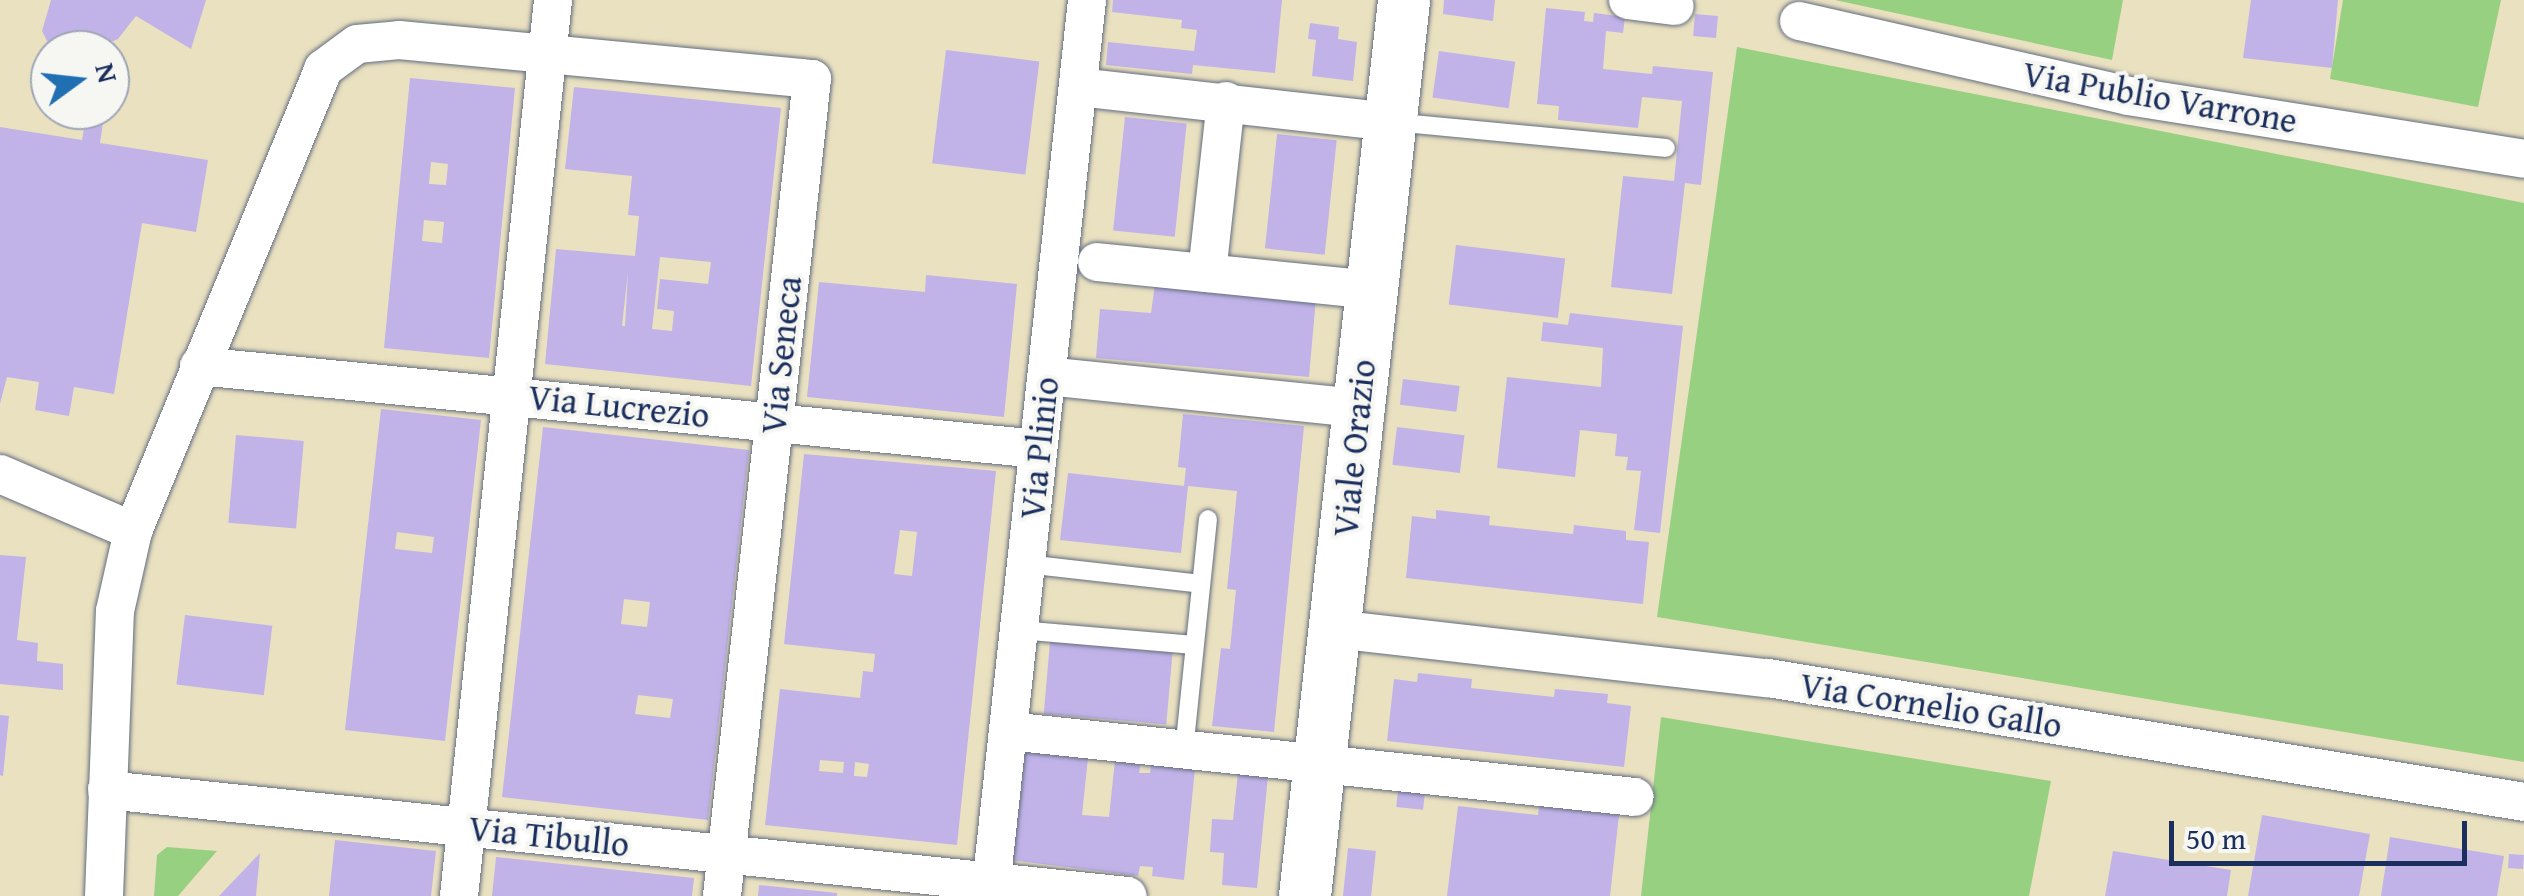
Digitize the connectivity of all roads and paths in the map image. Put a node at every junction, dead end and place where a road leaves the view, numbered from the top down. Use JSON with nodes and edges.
{"nodes":[{"id":1,"x":552,"y":0,"type":"edge"},
{"id":2,"x":1087,"y":0,"type":"edge"},
{"id":3,"x":1404,"y":0,"type":"edge"},
{"id":4,"x":1628,"y":0,"type":"edge"},
{"id":5,"x":1675,"y":6,"type":"dead end"},
{"id":6,"x":1799,"y":22,"type":"dead end"},
{"id":7,"x":547,"y":56,"type":"junction"},
{"id":8,"x":1078,"y":86,"type":"junction"},
{"id":9,"x":1226,"y":101,"type":"junction"},
{"id":10,"x":1391,"y":122,"type":"junction"},
{"id":11,"x":1666,"y":148,"type":"dead end"},
{"id":12,"x":2524,"y":159,"type":"edge"},
{"id":13,"x":1097,"y":262,"type":"dead end"},
{"id":14,"x":1207,"y":273,"type":"junction"},
{"id":15,"x":1373,"y":290,"type":"junction"},
{"id":16,"x":200,"y":366,"type":"junction"},
{"id":17,"x":1046,"y":376,"type":"junction"},
{"id":18,"x":509,"y":394,"type":"junction"},
{"id":19,"x":1358,"y":408,"type":"junction"},
{"id":20,"x":774,"y":423,"type":"junction"},
{"id":21,"x":1038,"y":449,"type":"junction"},
{"id":22,"x":0,"y":474,"type":"edge"},
{"id":23,"x":1208,"y":519,"type":"dead end"},
{"id":24,"x":133,"y":531,"type":"junction"},
{"id":25,"x":1026,"y":564,"type":"junction"},
{"id":26,"x":1201,"y":584,"type":"junction"},
{"id":27,"x":1335,"y":629,"type":"junction"},
{"id":28,"x":1019,"y":630,"type":"junction"},
{"id":29,"x":1194,"y":645,"type":"junction"},
{"id":30,"x":1008,"y":731,"type":"junction"},
{"id":31,"x":1184,"y":751,"type":"junction"},
{"id":32,"x":1318,"y":766,"type":"junction"},
{"id":33,"x":107,"y":790,"type":"junction"},
{"id":34,"x":1635,"y":798,"type":"dead end"},
{"id":35,"x":2524,"y":802,"type":"edge"},
{"id":36,"x":466,"y":828,"type":"junction"},
{"id":37,"x":726,"y":854,"type":"junction"},
{"id":38,"x":991,"y":888,"type":"edge"},
{"id":39,"x":104,"y":896,"type":"edge"},
{"id":40,"x":460,"y":896,"type":"edge"},
{"id":41,"x":722,"y":896,"type":"edge"},
{"id":42,"x":1128,"y":896,"type":"edge"},
{"id":43,"x":1305,"y":896,"type":"edge"}],
"edges":[{"from":1,"to":7,"type":"street"},
{"from":2,"to":8,"type":"street","name":"Via Plinio"},
{"from":3,"to":10,"type":"street","name":"Viale Orazio"},
{"from":4,"to":5,"type":"street"},
{"from":6,"to":12,"type":"street","name":"Via Publio Varrone"},
{"from":7,"to":16,"type":"street"},
{"from":7,"to":18,"type":"street"},
{"from":7,"to":20,"type":"street","name":"Via Seneca"},
{"from":8,"to":9,"type":"street"},
{"from":8,"to":17,"type":"street","name":"Via Plinio"},
{"from":9,"to":10,"type":"street"},
{"from":9,"to":14,"type":"street"},
{"from":10,"to":11,"type":"lane"},
{"from":10,"to":15,"type":"street","name":"Viale Orazio"},
{"from":13,"to":14,"type":"street"},
{"from":14,"to":15,"type":"street"},
{"from":15,"to":19,"type":"street","name":"Viale Orazio"},
{"from":16,"to":18,"type":"street","name":"Via Lucrezio"},
{"from":16,"to":24,"type":"street"},
{"from":17,"to":19,"type":"street"},
{"from":17,"to":21,"type":"street","name":"Via Plinio"},
{"from":18,"to":20,"type":"street","name":"Via Lucrezio"},
{"from":18,"to":36,"type":"street"},
{"from":19,"to":27,"type":"street","name":"Viale Orazio"},
{"from":20,"to":21,"type":"street","name":"Via Lucrezio"},
{"from":20,"to":37,"type":"street","name":"Via Seneca"},
{"from":21,"to":25,"type":"street","name":"Via Plinio"},
{"from":22,"to":24,"type":"street"},
{"from":23,"to":26,"type":"lane"},
{"from":24,"to":33,"type":"street"},
{"from":25,"to":26,"type":"lane"},
{"from":25,"to":28,"type":"street","name":"Via Plinio"},
{"from":26,"to":29,"type":"lane"},
{"from":27,"to":32,"type":"street","name":"Viale Orazio"},
{"from":27,"to":35,"type":"street","name":"Via Cornelio Gallo"},
{"from":28,"to":29,"type":"lane"},
{"from":28,"to":30,"type":"street","name":"Via Plinio"},
{"from":29,"to":31,"type":"lane"},
{"from":30,"to":31,"type":"street"},
{"from":30,"to":38,"type":"street","name":"Via Plinio"},
{"from":31,"to":32,"type":"street"},
{"from":32,"to":34,"type":"street"},
{"from":32,"to":43,"type":"street","name":"Viale Orazio"},
{"from":33,"to":36,"type":"street","name":"Via Tibullo"},
{"from":33,"to":39,"type":"street"},
{"from":36,"to":37,"type":"street","name":"Via Tibullo"},
{"from":36,"to":40,"type":"street"},
{"from":37,"to":38,"type":"street","name":"Via Tibullo"},
{"from":37,"to":41,"type":"street","name":"Via Seneca"},
{"from":38,"to":42,"type":"street","name":"Via Tibullo"}]}
